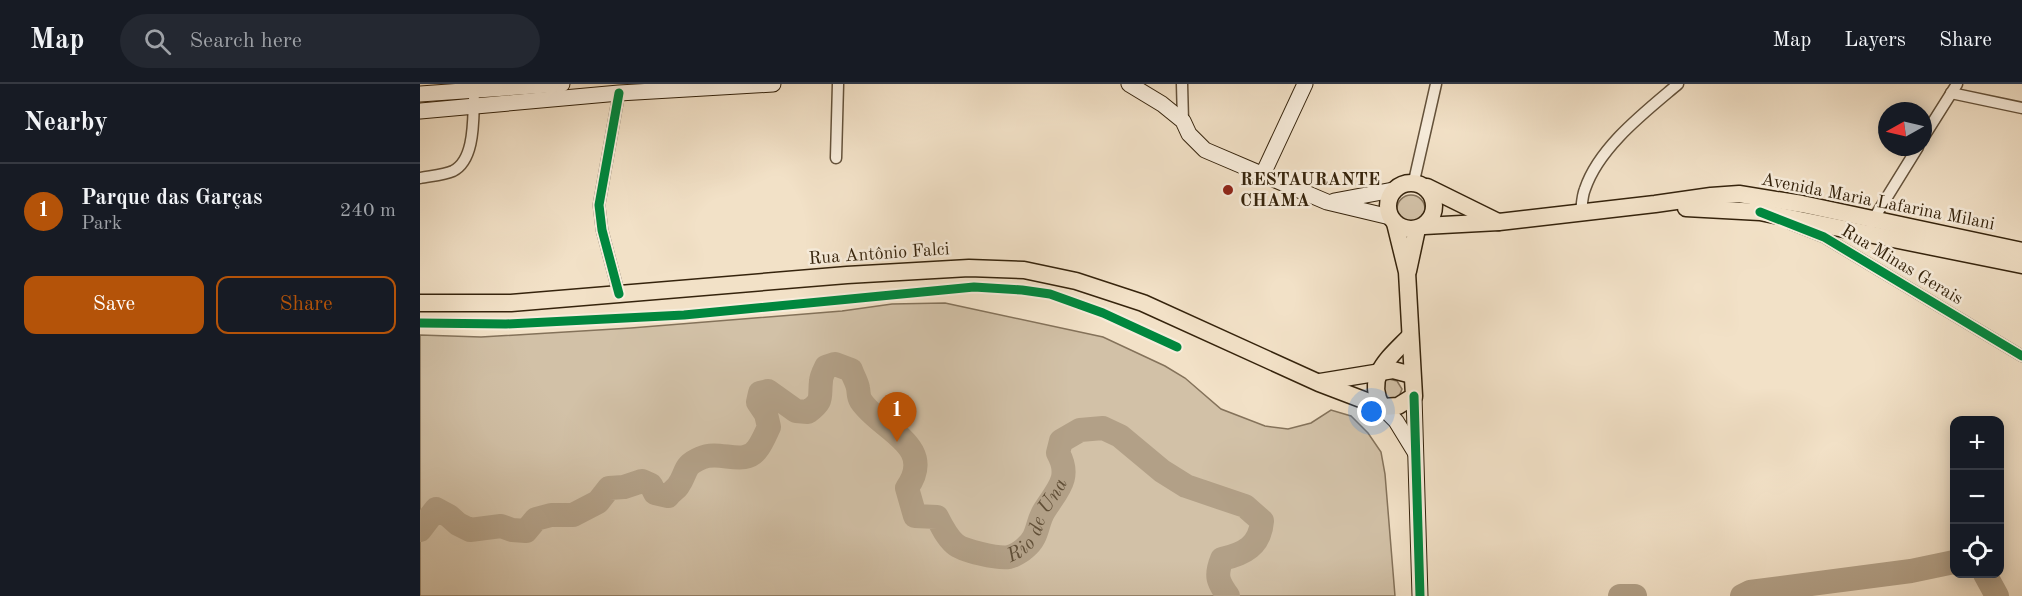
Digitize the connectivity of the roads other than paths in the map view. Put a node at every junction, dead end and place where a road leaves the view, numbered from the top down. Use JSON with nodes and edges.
{"nodes":[{"id":1,"x":562,"y":84,"type":"edge"},
{"id":2,"x":774,"y":84,"type":"edge"},
{"id":3,"x":838,"y":84,"type":"edge"},
{"id":4,"x":1129,"y":84,"type":"edge"},
{"id":5,"x":1182,"y":84,"type":"edge"},
{"id":6,"x":1305,"y":84,"type":"edge"},
{"id":7,"x":1436,"y":84,"type":"edge"},
{"id":8,"x":1678,"y":84,"type":"edge"},
{"id":9,"x":475,"y":87,"type":"edge"},
{"id":10,"x":1954,"y":88,"type":"edge"},
{"id":11,"x":619,"y":93,"type":"junction"},
{"id":12,"x":420,"y":94,"type":"edge"},
{"id":13,"x":524,"y":95,"type":"junction"},
{"id":14,"x":474,"y":107,"type":"junction"},
{"id":15,"x":2022,"y":108,"type":"edge"},
{"id":16,"x":420,"y":111,"type":"edge"},
{"id":17,"x":1183,"y":121,"type":"junction"},
{"id":18,"x":1932,"y":123,"type":"edge"},
{"id":19,"x":1912,"y":156,"type":"edge"},
{"id":20,"x":836,"y":158,"type":"dead end"},
{"id":21,"x":1263,"y":174,"type":"junction"},
{"id":22,"x":420,"y":178,"type":"edge"},
{"id":23,"x":1420,"y":184,"type":"junction"},
{"id":24,"x":1393,"y":190,"type":"junction"},
{"id":25,"x":1327,"y":202,"type":"junction"},
{"id":26,"x":1655,"y":204,"type":"junction"},
{"id":27,"x":1802,"y":204,"type":"junction"},
{"id":28,"x":1581,"y":212,"type":"junction"},
{"id":29,"x":1760,"y":212,"type":"junction"},
{"id":30,"x":1392,"y":220,"type":"junction"},
{"id":31,"x":1811,"y":221,"type":"junction"},
{"id":32,"x":1499,"y":222,"type":"junction"},
{"id":33,"x":1420,"y":227,"type":"junction"},
{"id":34,"x":1868,"y":227,"type":"junction"},
{"id":35,"x":1824,"y":237,"type":"junction"},
{"id":36,"x":2022,"y":251,"type":"edge"},
{"id":37,"x":2022,"y":265,"type":"edge"},
{"id":38,"x":1407,"y":272,"type":"junction"},
{"id":39,"x":619,"y":294,"type":"junction"},
{"id":40,"x":420,"y":303,"type":"edge"},
{"id":41,"x":1410,"y":336,"type":"junction"},
{"id":42,"x":2022,"y":356,"type":"edge"},
{"id":43,"x":1379,"y":373,"type":"junction"},
{"id":44,"x":1413,"y":375,"type":"junction"},
{"id":45,"x":1319,"y":382,"type":"junction"},
{"id":46,"x":1414,"y":396,"type":"junction"},
{"id":47,"x":1382,"y":407,"type":"junction"},
{"id":48,"x":1416,"y":455,"type":"junction"},
{"id":49,"x":1420,"y":596,"type":"edge"}],
"edges":[{"from":1,"to":13,"type":"main road"},
{"from":2,"to":11,"type":"main road"},
{"from":3,"to":20,"type":"street"},
{"from":4,"to":17,"type":"main road"},
{"from":5,"to":17,"type":"street"},
{"from":6,"to":21,"type":"main road"},
{"from":7,"to":23,"type":"street"},
{"from":8,"to":28,"type":"street"},
{"from":9,"to":12,"type":"main road"},
{"from":9,"to":13,"type":"main road"},
{"from":9,"to":14,"type":"street"},
{"from":10,"to":15,"type":"street"},
{"from":10,"to":18,"type":"street"},
{"from":11,"to":13,"type":"main road"},
{"from":11,"to":39,"type":"street"},
{"from":13,"to":14,"type":"main road"},
{"from":14,"to":16,"type":"main road"},
{"from":14,"to":22,"type":"street"},
{"from":17,"to":21,"type":"main road"},
{"from":19,"to":34,"type":"street"},
{"from":21,"to":25,"type":"main road"},
{"from":23,"to":24,"type":"main road"},
{"from":23,"to":32,"type":"main road"},
{"from":23,"to":33,"type":"main road"},
{"from":24,"to":25,"type":"main road"},
{"from":24,"to":30,"type":"main road"},
{"from":25,"to":30,"type":"main road"},
{"from":26,"to":27,"type":"main road","name":"Avenida Maria Lafarina Milani"},
{"from":26,"to":28,"type":"main road","name":"Avenida Maria Lafarina Milani"},
{"from":26,"to":29,"type":"main road","name":"Avenida Maria Lafarina Milani"},
{"from":27,"to":31,"type":"street"},
{"from":27,"to":34,"type":"main road","name":"Avenida Maria Lafarina Milani"},
{"from":28,"to":32,"type":"main road","name":"Avenida Maria Lafarina Milani"},
{"from":29,"to":31,"type":"main road","name":"Avenida Maria Lafarina Milani"},
{"from":29,"to":35,"type":"street","name":"Rua Minas Gerais"},
{"from":30,"to":33,"type":"main road"},
{"from":30,"to":38,"type":"main road"},
{"from":31,"to":34,"type":"main road","name":"Avenida Maria Lafarina Milani"},
{"from":31,"to":35,"type":"street"},
{"from":32,"to":33,"type":"main road","name":"Avenida Maria Lafarina Milani"},
{"from":33,"to":38,"type":"main road"},
{"from":34,"to":36,"type":"main road","name":"Avenida Maria Lafarina Milani"},
{"from":34,"to":37,"type":"main road","name":"Avenida Maria Lafarina Milani"},
{"from":35,"to":42,"type":"street","name":"Rua Minas Gerais"},
{"from":38,"to":41,"type":"main road"},
{"from":39,"to":40,"type":"main road","name":"Rua Antônio Falci"},
{"from":39,"to":45,"type":"main road","name":"Rua Antônio Falci"},
{"from":41,"to":43,"type":"main road"},
{"from":41,"to":44,"type":"main road"},
{"from":43,"to":44,"type":"main road"},
{"from":43,"to":45,"type":"main road"},
{"from":43,"to":47,"type":"main road"},
{"from":44,"to":46,"type":"main road"},
{"from":45,"to":47,"type":"main road","name":"Rua Antônio Falci"},
{"from":46,"to":47,"type":"main road"},
{"from":46,"to":48,"type":"main road"},
{"from":47,"to":48,"type":"main road"},
{"from":48,"to":49,"type":"main road"}]}
